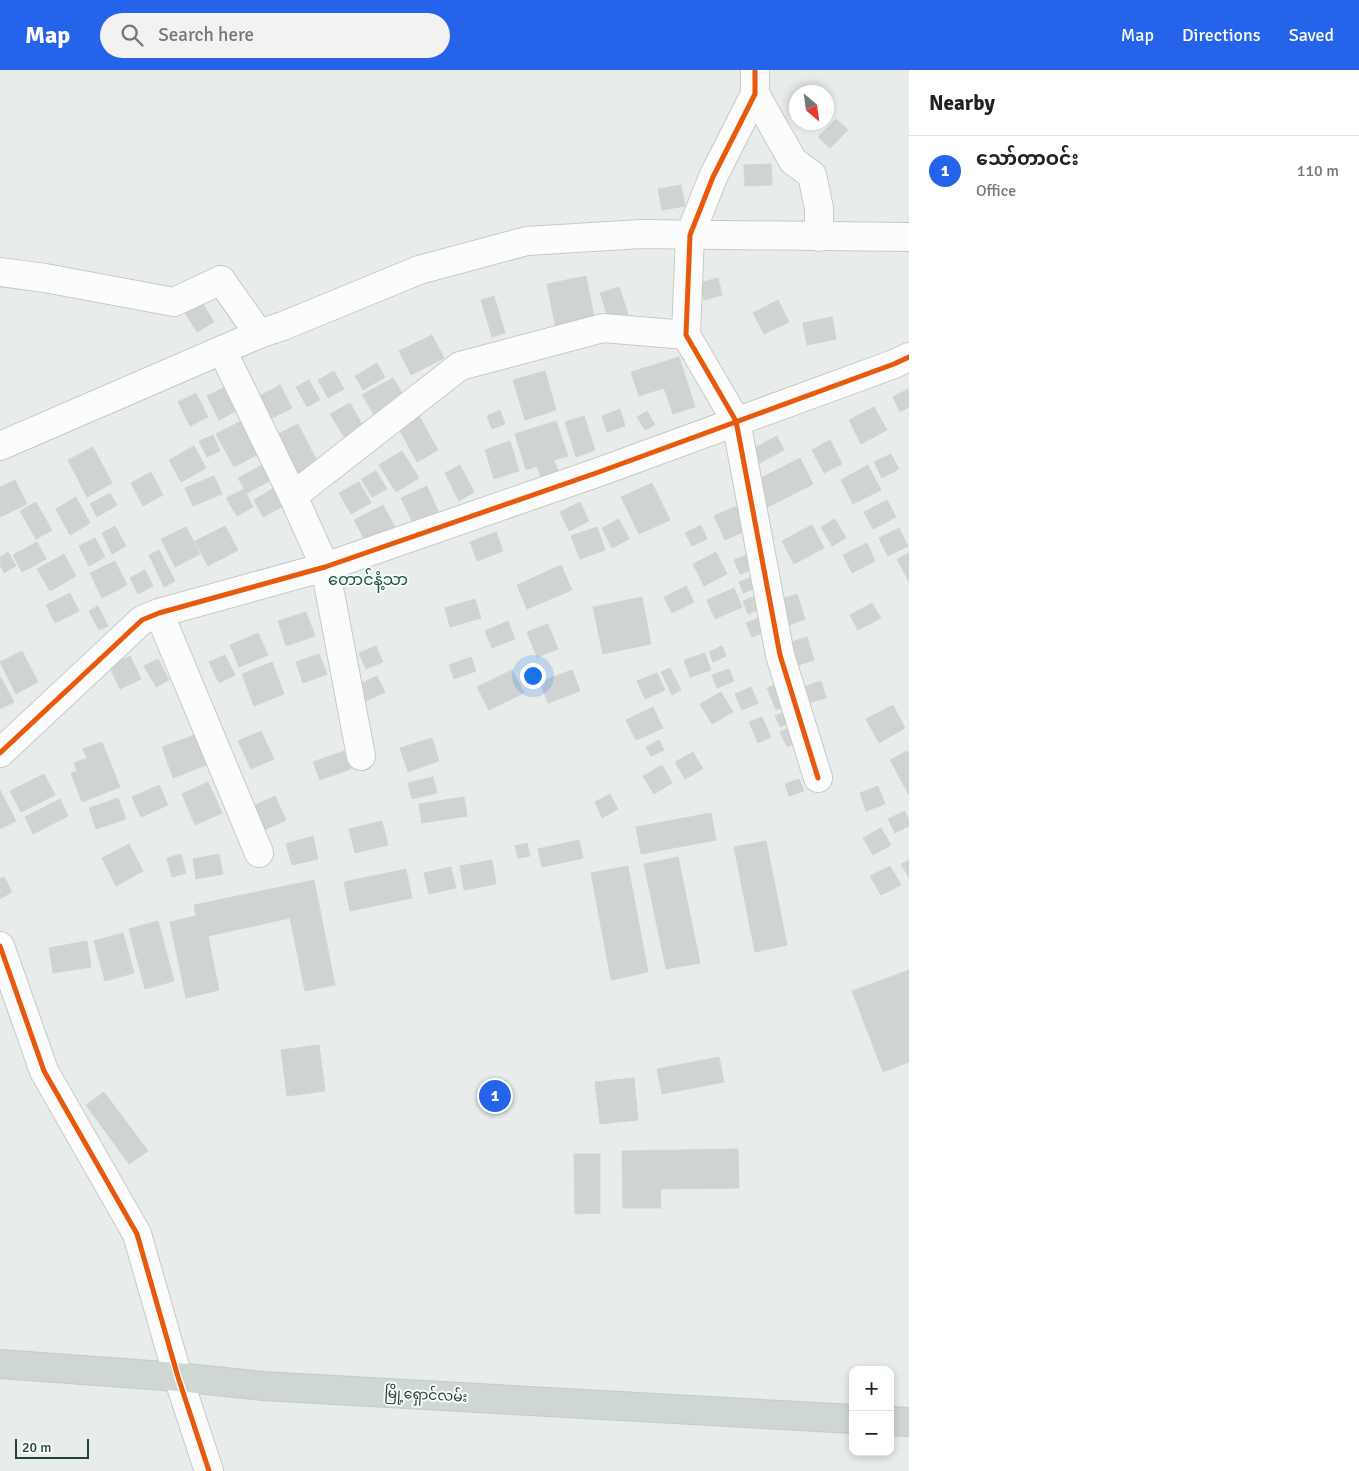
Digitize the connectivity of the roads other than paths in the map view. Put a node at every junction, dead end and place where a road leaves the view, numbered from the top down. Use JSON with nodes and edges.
{"nodes":[{"id":1,"x":755,"y":82,"type":"edge"},
{"id":2,"x":690,"y":235,"type":"junction"},
{"id":3,"x":819,"y":237,"type":"junction"},
{"id":4,"x":909,"y":237,"type":"edge"},
{"id":5,"x":0,"y":272,"type":"edge"},
{"id":6,"x":259,"y":334,"type":"junction"},
{"id":7,"x":686,"y":335,"type":"junction"},
{"id":8,"x":222,"y":350,"type":"junction"},
{"id":9,"x":909,"y":357,"type":"edge"},
{"id":10,"x":736,"y":421,"type":"junction"},
{"id":11,"x":0,"y":446,"type":"edge"},
{"id":12,"x":293,"y":496,"type":"junction"},
{"id":13,"x":325,"y":567,"type":"junction"},
{"id":14,"x":159,"y":613,"type":"junction"},
{"id":15,"x":0,"y":753,"type":"edge"},
{"id":16,"x":361,"y":756,"type":"dead end"},
{"id":17,"x":818,"y":778,"type":"dead end"},
{"id":18,"x":260,"y":853,"type":"dead end"},
{"id":19,"x":0,"y":946,"type":"edge"},
{"id":20,"x":0,"y":1364,"type":"edge"},
{"id":21,"x":178,"y":1377,"type":"junction"},
{"id":22,"x":849,"y":1419,"type":"edge"},
{"id":23,"x":894,"y":1421,"type":"edge"},
{"id":24,"x":909,"y":1422,"type":"edge"},
{"id":25,"x":209,"y":1471,"type":"edge"}],
"edges":[{"from":1,"to":2,"type":"street"},
{"from":1,"to":3,"type":"street"},
{"from":2,"to":3,"type":"street"},
{"from":2,"to":6,"type":"street"},
{"from":2,"to":7,"type":"street"},
{"from":3,"to":4,"type":"street"},
{"from":5,"to":6,"type":"street"},
{"from":6,"to":8,"type":"street"},
{"from":7,"to":10,"type":"street"},
{"from":7,"to":12,"type":"street"},
{"from":8,"to":11,"type":"street"},
{"from":8,"to":12,"type":"street"},
{"from":9,"to":10,"type":"street"},
{"from":10,"to":13,"type":"street"},
{"from":10,"to":17,"type":"street"},
{"from":12,"to":13,"type":"street"},
{"from":13,"to":14,"type":"street"},
{"from":13,"to":16,"type":"street"},
{"from":14,"to":15,"type":"street"},
{"from":14,"to":18,"type":"street"},
{"from":19,"to":21,"type":"street"},
{"from":20,"to":21,"type":"main road","name":"မြို့ရှောင်လမ်း"},
{"from":21,"to":22,"type":"main road","name":"မြို့ရှောင်လမ်း"},
{"from":21,"to":25,"type":"street"},
{"from":23,"to":24,"type":"main road"}]}
